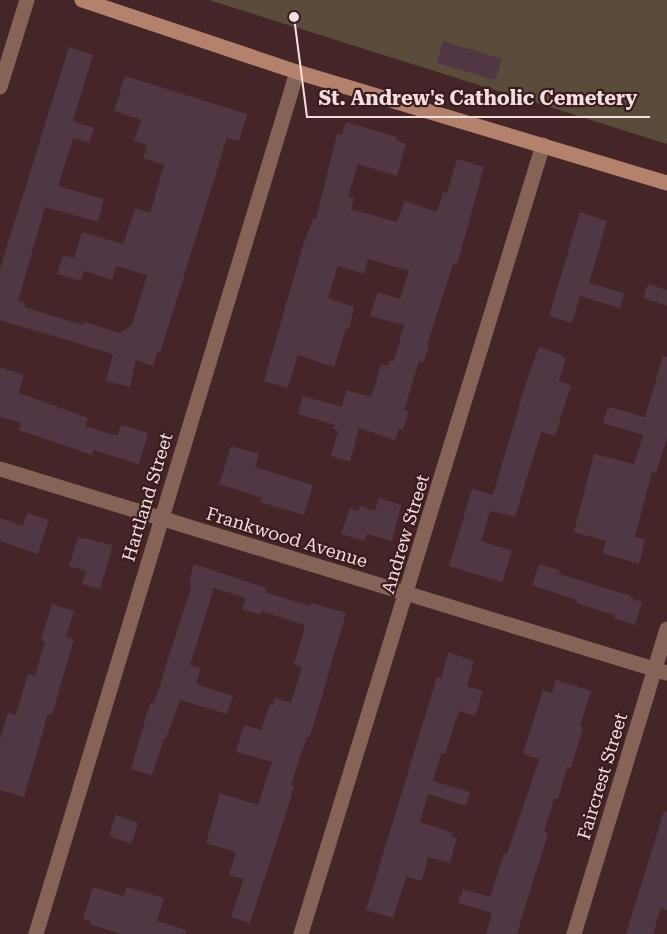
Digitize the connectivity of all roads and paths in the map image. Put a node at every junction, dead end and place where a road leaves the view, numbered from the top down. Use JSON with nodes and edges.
{"nodes":[{"id":1,"x":27,"y":0,"type":"edge"},
{"id":2,"x":82,"y":0,"type":"edge"},
{"id":3,"x":297,"y":72,"type":"junction"},
{"id":4,"x":0,"y":87,"type":"edge"},
{"id":5,"x":543,"y":145,"type":"junction"},
{"id":6,"x":667,"y":183,"type":"edge"},
{"id":7,"x":0,"y":468,"type":"edge"},
{"id":8,"x":161,"y":519,"type":"junction"},
{"id":9,"x":407,"y":593,"type":"junction"},
{"id":10,"x":667,"y":629,"type":"edge"},
{"id":11,"x":661,"y":671,"type":"edge"},
{"id":12,"x":36,"y":934,"type":"edge"},
{"id":13,"x":301,"y":934,"type":"edge"},
{"id":14,"x":574,"y":934,"type":"edge"}],
"edges":[{"from":1,"to":4,"type":"street"},
{"from":2,"to":3,"type":"main road"},
{"from":3,"to":5,"type":"main road"},
{"from":3,"to":8,"type":"street","name":"Hartland Street"},
{"from":5,"to":6,"type":"main road"},
{"from":5,"to":9,"type":"street","name":"Andrew Street"},
{"from":7,"to":8,"type":"street","name":"Frankwood Avenue"},
{"from":8,"to":9,"type":"street","name":"Frankwood Avenue"},
{"from":8,"to":12,"type":"street","name":"Hartland Street"},
{"from":9,"to":11,"type":"street","name":"Frankwood Avenue"},
{"from":9,"to":13,"type":"street","name":"Andrew Street"},
{"from":10,"to":11,"type":"street","name":"Faircrest Street"},
{"from":11,"to":14,"type":"street","name":"Faircrest Street"}]}
